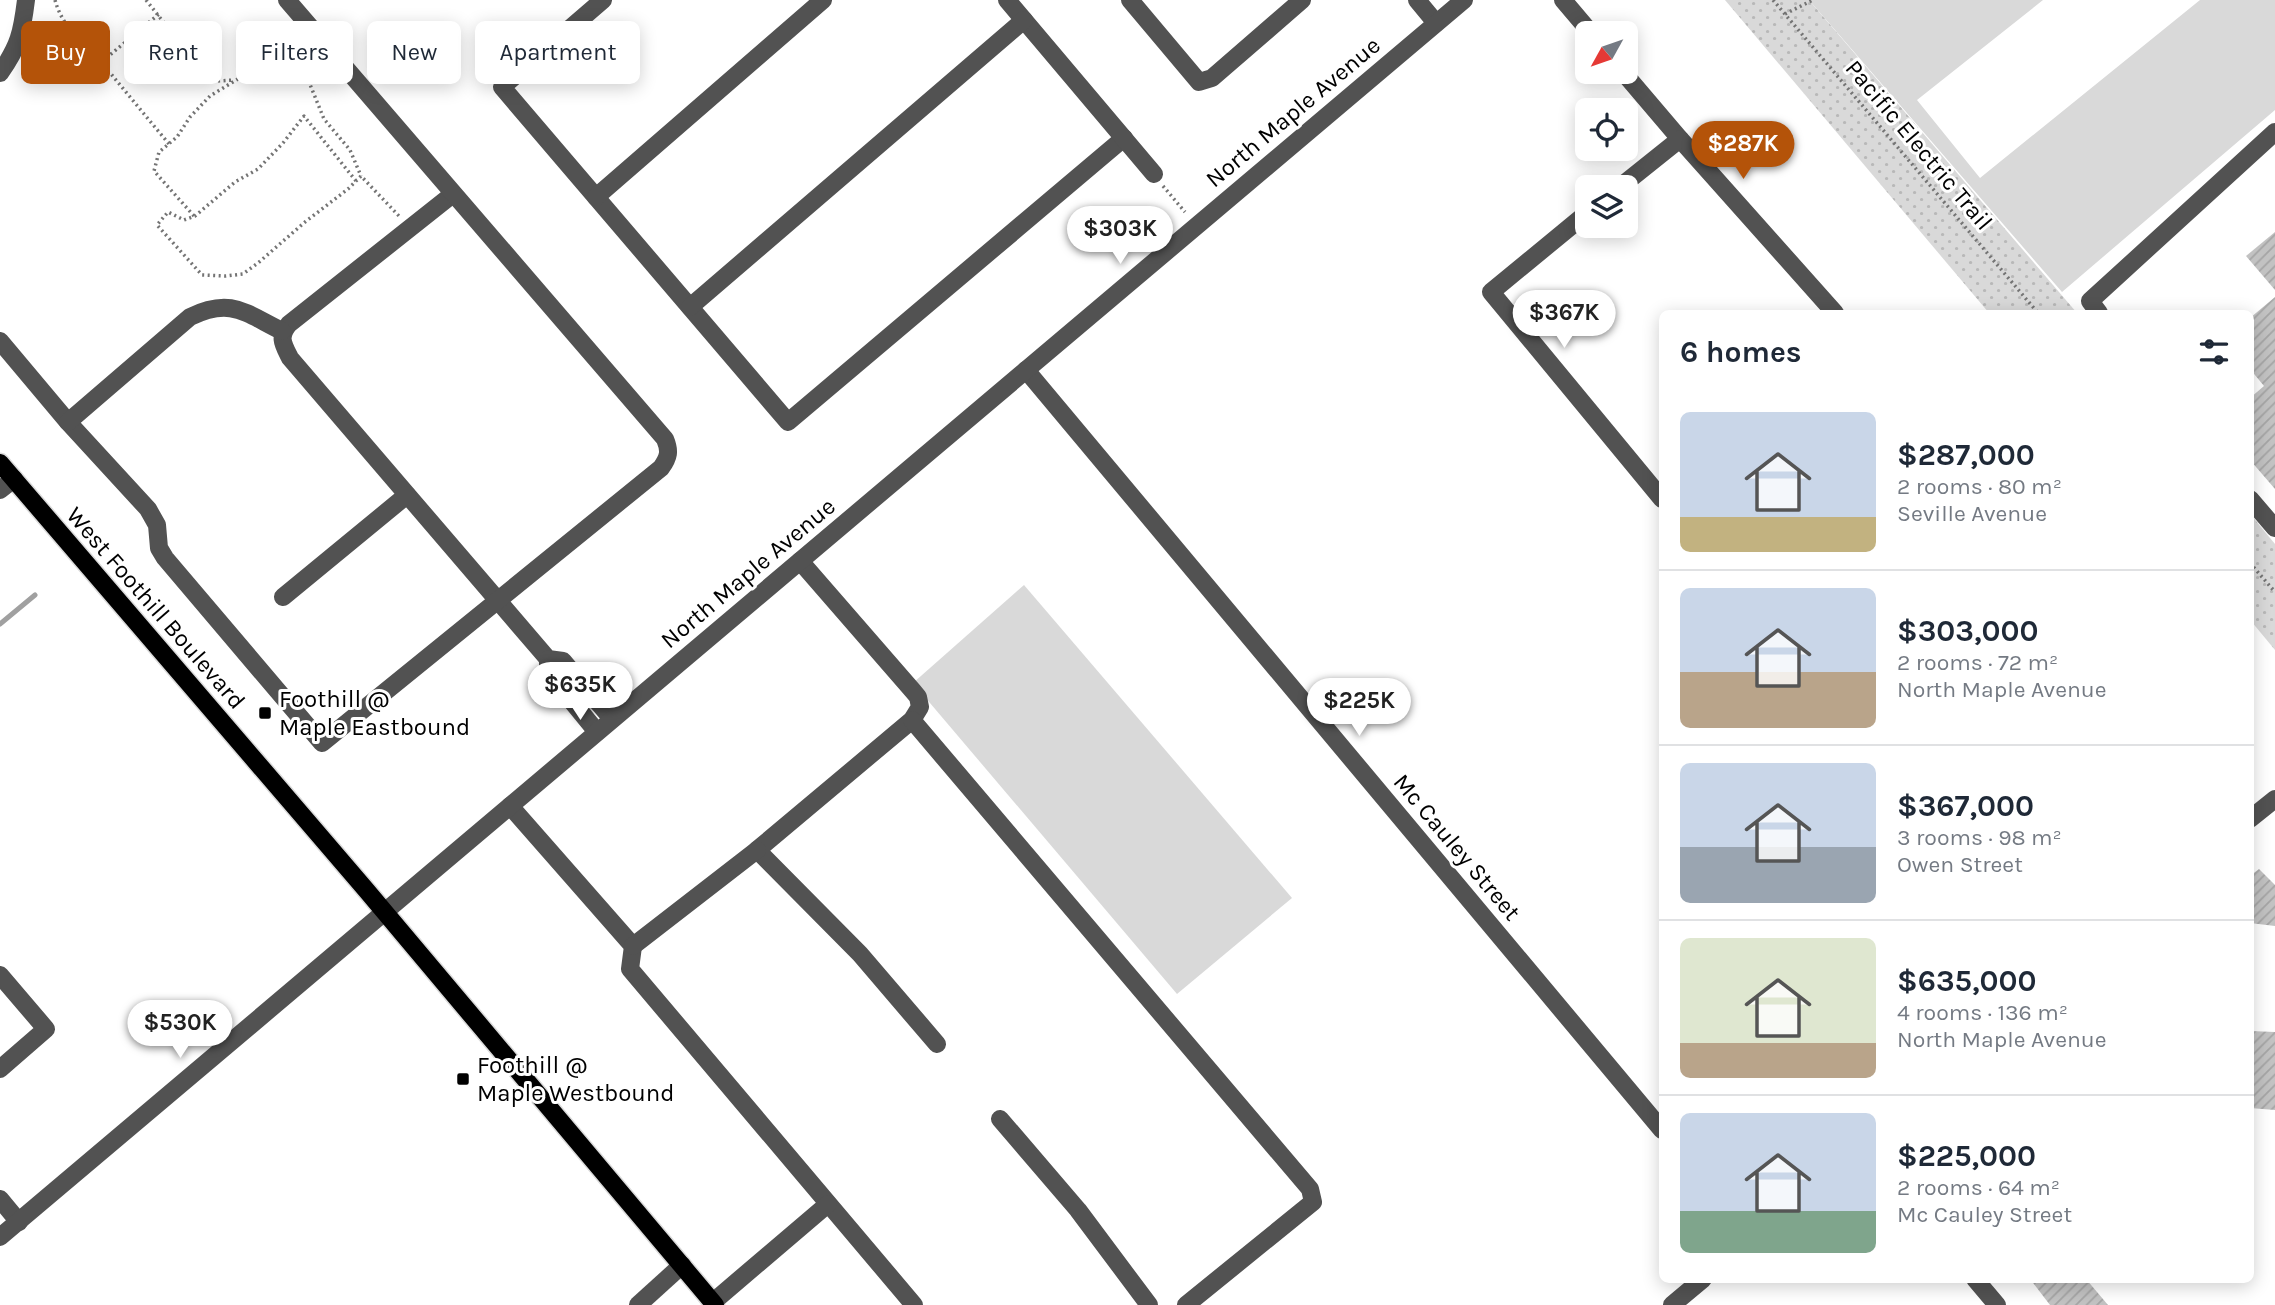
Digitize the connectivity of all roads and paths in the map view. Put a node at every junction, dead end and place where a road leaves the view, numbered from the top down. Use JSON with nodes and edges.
{"nodes":[{"id":1,"x":26,"y":0,"type":"edge"},
{"id":2,"x":55,"y":0,"type":"edge"},
{"id":3,"x":146,"y":0,"type":"edge"},
{"id":4,"x":287,"y":0,"type":"edge"},
{"id":5,"x":603,"y":0,"type":"edge"},
{"id":6,"x":824,"y":0,"type":"edge"},
{"id":7,"x":1007,"y":0,"type":"edge"},
{"id":8,"x":1130,"y":0,"type":"edge"},
{"id":9,"x":1302,"y":0,"type":"edge"},
{"id":10,"x":1417,"y":0,"type":"edge"},
{"id":11,"x":1464,"y":0,"type":"edge"},
{"id":12,"x":1563,"y":0,"type":"edge"},
{"id":13,"x":1773,"y":0,"type":"edge"},
{"id":14,"x":1813,"y":0,"type":"edge"},
{"id":15,"x":159,"y":14,"type":"junction"},
{"id":16,"x":1785,"y":14,"type":"junction"},
{"id":17,"x":1024,"y":20,"type":"junction"},
{"id":18,"x":63,"y":21,"type":"edge"},
{"id":19,"x":1581,"y":21,"type":"edge"},
{"id":20,"x":1436,"y":23,"type":"junction"},
{"id":21,"x":110,"y":55,"type":"edge"},
{"id":22,"x":0,"y":73,"type":"edge"},
{"id":23,"x":110,"y":73,"type":"edge"},
{"id":24,"x":235,"y":80,"type":"junction"},
{"id":25,"x":1633,"y":84,"type":"edge"},
{"id":26,"x":2275,"y":132,"type":"edge"},
{"id":27,"x":1124,"y":138,"type":"junction"},
{"id":28,"x":1680,"y":139,"type":"junction"},
{"id":29,"x":169,"y":144,"type":"junction"},
{"id":30,"x":1154,"y":174,"type":"joint"},
{"id":31,"x":1635,"y":175,"type":"edge"},
{"id":32,"x":361,"y":176,"type":"junction"},
{"id":33,"x":356,"y":181,"type":"junction"},
{"id":34,"x":453,"y":194,"type":"junction"},
{"id":35,"x":596,"y":197,"type":"junction"},
{"id":36,"x":1186,"y":214,"type":"dead end"},
{"id":37,"x":195,"y":216,"type":"junction"},
{"id":38,"x":1575,"y":223,"type":"edge"},
{"id":39,"x":410,"y":227,"type":"junction"},
{"id":40,"x":690,"y":307,"type":"junction"},
{"id":41,"x":1832,"y":310,"type":"edge"},
{"id":42,"x":2035,"y":310,"type":"edge"},
{"id":43,"x":2097,"y":310,"type":"edge"},
{"id":44,"x":282,"y":331,"type":"junction"},
{"id":45,"x":0,"y":341,"type":"edge"},
{"id":46,"x":1026,"y":370,"type":"junction"},
{"id":47,"x":68,"y":422,"type":"junction"},
{"id":48,"x":0,"y":463,"type":"edge"},
{"id":49,"x":7,"y":485,"type":"edge"},
{"id":50,"x":407,"y":495,"type":"junction"},
{"id":51,"x":1659,"y":495,"type":"edge"},
{"id":52,"x":2254,"y":503,"type":"edge"},
{"id":53,"x":2275,"y":527,"type":"edge"},
{"id":54,"x":800,"y":561,"type":"junction"},
{"id":55,"x":2254,"y":568,"type":"edge"},
{"id":56,"x":2275,"y":592,"type":"edge"},
{"id":57,"x":282,"y":597,"type":"dead end"},
{"id":58,"x":496,"y":601,"type":"junction"},
{"id":59,"x":548,"y":659,"type":"junction"},
{"id":60,"x":583,"y":684,"type":"junction"},
{"id":61,"x":568,"y":696,"type":"junction"},
{"id":62,"x":612,"y":719,"type":"junction"},
{"id":63,"x":912,"y":720,"type":"junction"},
{"id":64,"x":597,"y":732,"type":"junction"},
{"id":65,"x":2275,"y":799,"type":"edge"},
{"id":66,"x":510,"y":806,"type":"junction"},
{"id":67,"x":2254,"y":816,"type":"edge"},
{"id":68,"x":757,"y":850,"type":"junction"},
{"id":69,"x":384,"y":912,"type":"junction"},
{"id":70,"x":633,"y":946,"type":"junction"},
{"id":71,"x":0,"y":975,"type":"edge"},
{"id":72,"x":937,"y":1044,"type":"dead end"},
{"id":73,"x":0,"y":1069,"type":"edge"},
{"id":74,"x":1000,"y":1119,"type":"dead end"},
{"id":75,"x":1659,"y":1126,"type":"edge"},
{"id":76,"x":0,"y":1199,"type":"edge"},
{"id":77,"x":828,"y":1204,"type":"junction"},
{"id":78,"x":19,"y":1222,"type":"junction"},
{"id":79,"x":0,"y":1237,"type":"edge"},
{"id":80,"x":682,"y":1265,"type":"junction"},
{"id":81,"x":1698,"y":1283,"type":"edge"},
{"id":82,"x":1978,"y":1283,"type":"edge"},
{"id":83,"x":714,"y":1304,"type":"edge"},
{"id":84,"x":638,"y":1305,"type":"edge"},
{"id":85,"x":914,"y":1305,"type":"edge"},
{"id":86,"x":1149,"y":1305,"type":"edge"},
{"id":87,"x":1186,"y":1305,"type":"edge"},
{"id":88,"x":1672,"y":1305,"type":"edge"},
{"id":89,"x":1997,"y":1305,"type":"edge"}],
"edges":[{"from":1,"to":22,"type":"street"},
{"from":2,"to":18,"type":"path"},
{"from":3,"to":15,"type":"path"},
{"from":4,"to":34,"type":"street"},
{"from":5,"to":35,"type":"street"},
{"from":6,"to":35,"type":"street"},
{"from":7,"to":17,"type":"street"},
{"from":8,"to":9,"type":"street"},
{"from":10,"to":20,"type":"street"},
{"from":11,"to":20,"type":"street","name":"North Maple Avenue"},
{"from":12,"to":19,"type":"street"},
{"from":13,"to":16,"type":"path","name":"Pacific Electric Trail"},
{"from":14,"to":16,"type":"path"},
{"from":15,"to":21,"type":"path"},
{"from":15,"to":24,"type":"path"},
{"from":16,"to":42,"type":"path","name":"Pacific Electric Trail"},
{"from":17,"to":27,"type":"street"},
{"from":17,"to":40,"type":"street"},
{"from":20,"to":46,"type":"street","name":"North Maple Avenue"},
{"from":23,"to":29,"type":"path"},
{"from":24,"to":29,"type":"path"},
{"from":24,"to":32,"type":"path"},
{"from":25,"to":28,"type":"street"},
{"from":26,"to":43,"type":"street"},
{"from":27,"to":30,"type":"street"},
{"from":27,"to":40,"type":"street"},
{"from":28,"to":31,"type":"street"},
{"from":28,"to":41,"type":"street"},
{"from":29,"to":37,"type":"path"},
{"from":30,"to":36,"type":"path"},
{"from":32,"to":33,"type":"path"},
{"from":32,"to":39,"type":"path"},
{"from":33,"to":37,"type":"path"},
{"from":33,"to":37,"type":"path"},
{"from":34,"to":39,"type":"street"},
{"from":34,"to":58,"type":"street"},
{"from":35,"to":40,"type":"street"},
{"from":38,"to":51,"type":"street"},
{"from":39,"to":44,"type":"street"},
{"from":44,"to":47,"type":"street"},
{"from":44,"to":50,"type":"street"},
{"from":45,"to":47,"type":"street"},
{"from":46,"to":54,"type":"street","name":"North Maple Avenue"},
{"from":46,"to":75,"type":"street","name":"Mc Cauley Street"},
{"from":47,"to":58,"type":"street"},
{"from":48,"to":49,"type":"main road","name":"West Foothill Boulevard"},
{"from":49,"to":69,"type":"main road","name":"West Foothill Boulevard"},
{"from":50,"to":57,"type":"street"},
{"from":50,"to":58,"type":"street"},
{"from":52,"to":53,"type":"street"},
{"from":54,"to":62,"type":"street","name":"North Maple Avenue"},
{"from":54,"to":63,"type":"street"},
{"from":55,"to":56,"type":"path"},
{"from":58,"to":59,"type":"street"},
{"from":59,"to":60,"type":"street"},
{"from":59,"to":61,"type":"street"},
{"from":60,"to":61,"type":"street"},
{"from":60,"to":62,"type":"street"},
{"from":61,"to":64,"type":"street"},
{"from":62,"to":64,"type":"street","name":"North Maple Avenue"},
{"from":63,"to":68,"type":"street"},
{"from":63,"to":87,"type":"street"},
{"from":64,"to":66,"type":"street","name":"North Maple Avenue"},
{"from":65,"to":67,"type":"street"},
{"from":66,"to":69,"type":"street","name":"North Maple Avenue"},
{"from":66,"to":70,"type":"street"},
{"from":68,"to":70,"type":"street"},
{"from":68,"to":72,"type":"street"},
{"from":69,"to":78,"type":"street","name":"North Maple Avenue"},
{"from":69,"to":80,"type":"main road","name":"West Foothill Boulevard"},
{"from":70,"to":77,"type":"street"},
{"from":71,"to":73,"type":"street"},
{"from":74,"to":86,"type":"street"},
{"from":76,"to":78,"type":"street"},
{"from":77,"to":83,"type":"street"},
{"from":77,"to":85,"type":"street"},
{"from":78,"to":79,"type":"street","name":"North Maple Avenue"},
{"from":80,"to":83,"type":"main road","name":"West Foothill Boulevard"},
{"from":80,"to":84,"type":"street"},
{"from":81,"to":88,"type":"street"},
{"from":82,"to":89,"type":"street"}]}
